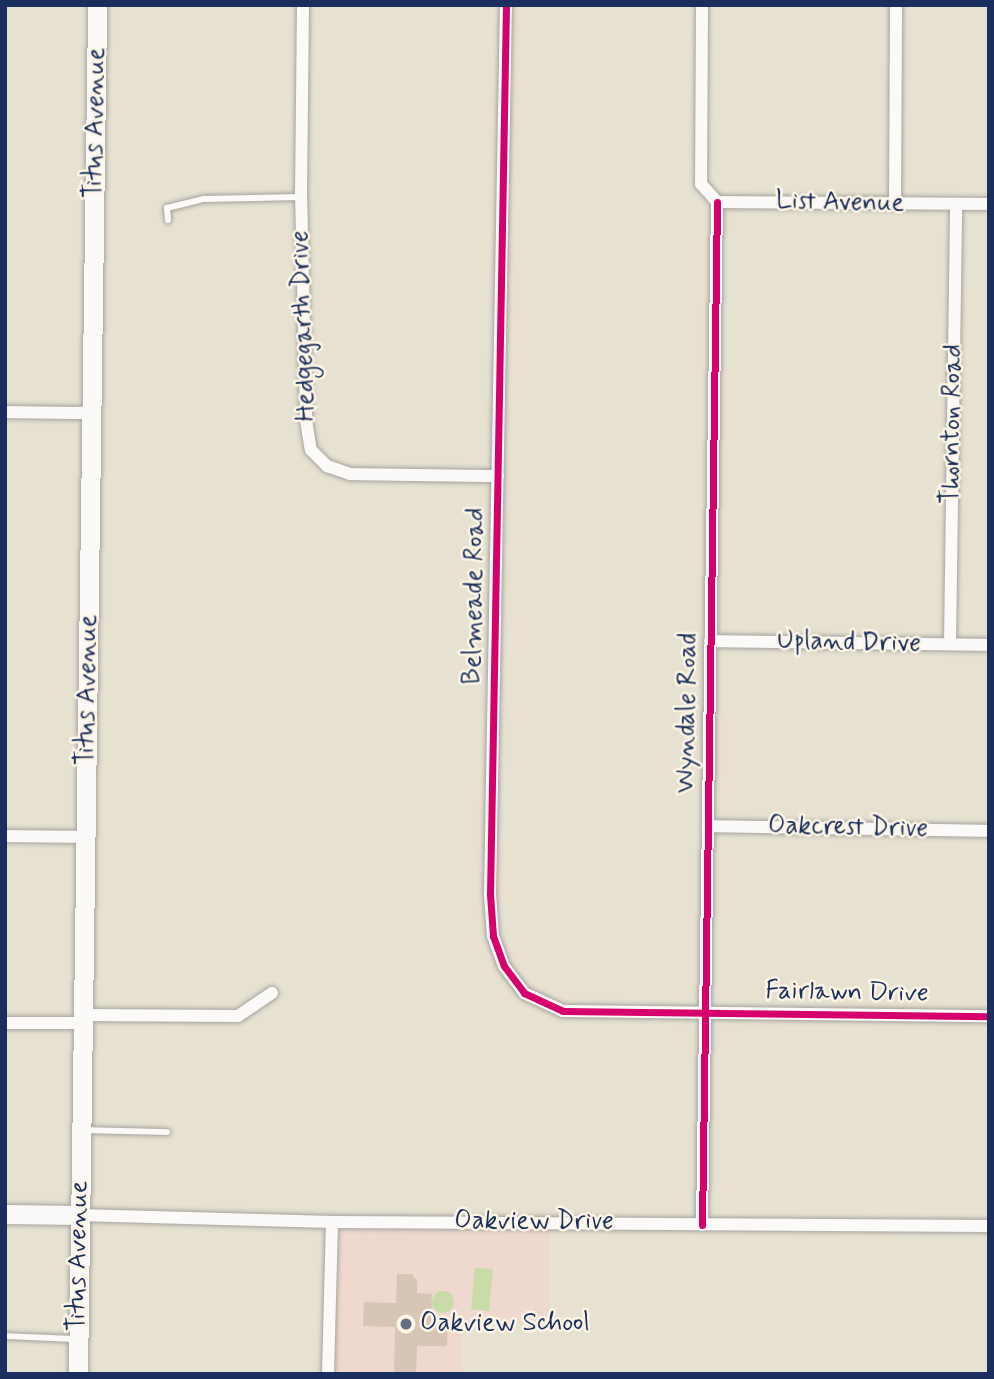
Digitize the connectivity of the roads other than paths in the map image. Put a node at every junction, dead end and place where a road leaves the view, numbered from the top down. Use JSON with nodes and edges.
{"nodes":[{"id":1,"x":97,"y":5,"type":"edge"},
{"id":2,"x":303,"y":5,"type":"edge"},
{"id":3,"x":506,"y":5,"type":"edge"},
{"id":4,"x":702,"y":5,"type":"edge"},
{"id":5,"x":896,"y":5,"type":"edge"},
{"id":6,"x":301,"y":197,"type":"junction"},
{"id":7,"x":717,"y":202,"type":"junction"},
{"id":8,"x":895,"y":204,"type":"junction"},
{"id":9,"x":956,"y":204,"type":"junction"},
{"id":10,"x":989,"y":204,"type":"edge"},
{"id":11,"x":168,"y":220,"type":"dead end"},
{"id":12,"x":5,"y":412,"type":"edge"},
{"id":13,"x":92,"y":413,"type":"junction"},
{"id":14,"x":498,"y":476,"type":"junction"},
{"id":15,"x":710,"y":641,"type":"junction"},
{"id":16,"x":950,"y":645,"type":"junction"},
{"id":17,"x":989,"y":645,"type":"edge"},
{"id":18,"x":708,"y":826,"type":"junction"},
{"id":19,"x":989,"y":831,"type":"edge"},
{"id":20,"x":5,"y":836,"type":"edge"},
{"id":21,"x":86,"y":837,"type":"junction"},
{"id":22,"x":272,"y":993,"type":"dead end"},
{"id":23,"x":705,"y":1012,"type":"junction"},
{"id":24,"x":989,"y":1016,"type":"edge"},
{"id":25,"x":84,"y":1019,"type":"junction"},
{"id":26,"x":5,"y":1023,"type":"edge"},
{"id":27,"x":81,"y":1130,"type":"junction"},
{"id":28,"x":167,"y":1132,"type":"dead end"},
{"id":29,"x":5,"y":1214,"type":"edge"},
{"id":30,"x":79,"y":1215,"type":"junction"},
{"id":31,"x":332,"y":1222,"type":"junction"},
{"id":32,"x":702,"y":1225,"type":"junction"},
{"id":33,"x":989,"y":1226,"type":"edge"},
{"id":34,"x":5,"y":1336,"type":"edge"},
{"id":35,"x":78,"y":1339,"type":"junction"},
{"id":36,"x":78,"y":1374,"type":"edge"},
{"id":37,"x":328,"y":1374,"type":"edge"}],
"edges":[{"from":1,"to":13,"type":"main road","name":"Titus Avenue"},
{"from":2,"to":6,"type":"street","name":"Hedgegarth Drive"},
{"from":3,"to":14,"type":"street","name":"Belmeade Road"},
{"from":4,"to":7,"type":"street"},
{"from":5,"to":8,"type":"street"},
{"from":6,"to":11,"type":"lane"},
{"from":6,"to":14,"type":"street","name":"Hedgegarth Drive"},
{"from":7,"to":8,"type":"street","name":"List Avenue"},
{"from":7,"to":15,"type":"street","name":"Wyndale Road"},
{"from":8,"to":9,"type":"street","name":"List Avenue"},
{"from":9,"to":10,"type":"street","name":"List Avenue"},
{"from":9,"to":16,"type":"street","name":"Thornton Road"},
{"from":12,"to":13,"type":"street"},
{"from":13,"to":21,"type":"main road","name":"Titus Avenue"},
{"from":14,"to":23,"type":"street","name":"Belmeade Road"},
{"from":15,"to":16,"type":"street","name":"Upland Drive"},
{"from":15,"to":18,"type":"street","name":"Wyndale Road"},
{"from":16,"to":17,"type":"street","name":"Upland Drive"},
{"from":18,"to":19,"type":"street","name":"Oakcrest Drive"},
{"from":18,"to":23,"type":"street","name":"Wyndale Road"},
{"from":20,"to":21,"type":"street"},
{"from":21,"to":25,"type":"main road","name":"Titus Avenue"},
{"from":22,"to":25,"type":"street"},
{"from":23,"to":24,"type":"street","name":"Fairlawn Drive"},
{"from":23,"to":32,"type":"street","name":"Wyndale Road"},
{"from":25,"to":26,"type":"street"},
{"from":25,"to":27,"type":"main road","name":"Titus Avenue"},
{"from":27,"to":28,"type":"lane"},
{"from":27,"to":30,"type":"main road","name":"Titus Avenue"},
{"from":29,"to":30,"type":"main road"},
{"from":30,"to":31,"type":"street","name":"Oakview Drive"},
{"from":30,"to":35,"type":"main road","name":"Titus Avenue"},
{"from":31,"to":32,"type":"street","name":"Oakview Drive"},
{"from":31,"to":37,"type":"street"},
{"from":32,"to":33,"type":"street","name":"Oakview Drive"},
{"from":34,"to":35,"type":"lane"},
{"from":35,"to":36,"type":"main road","name":"Titus Avenue"}]}
